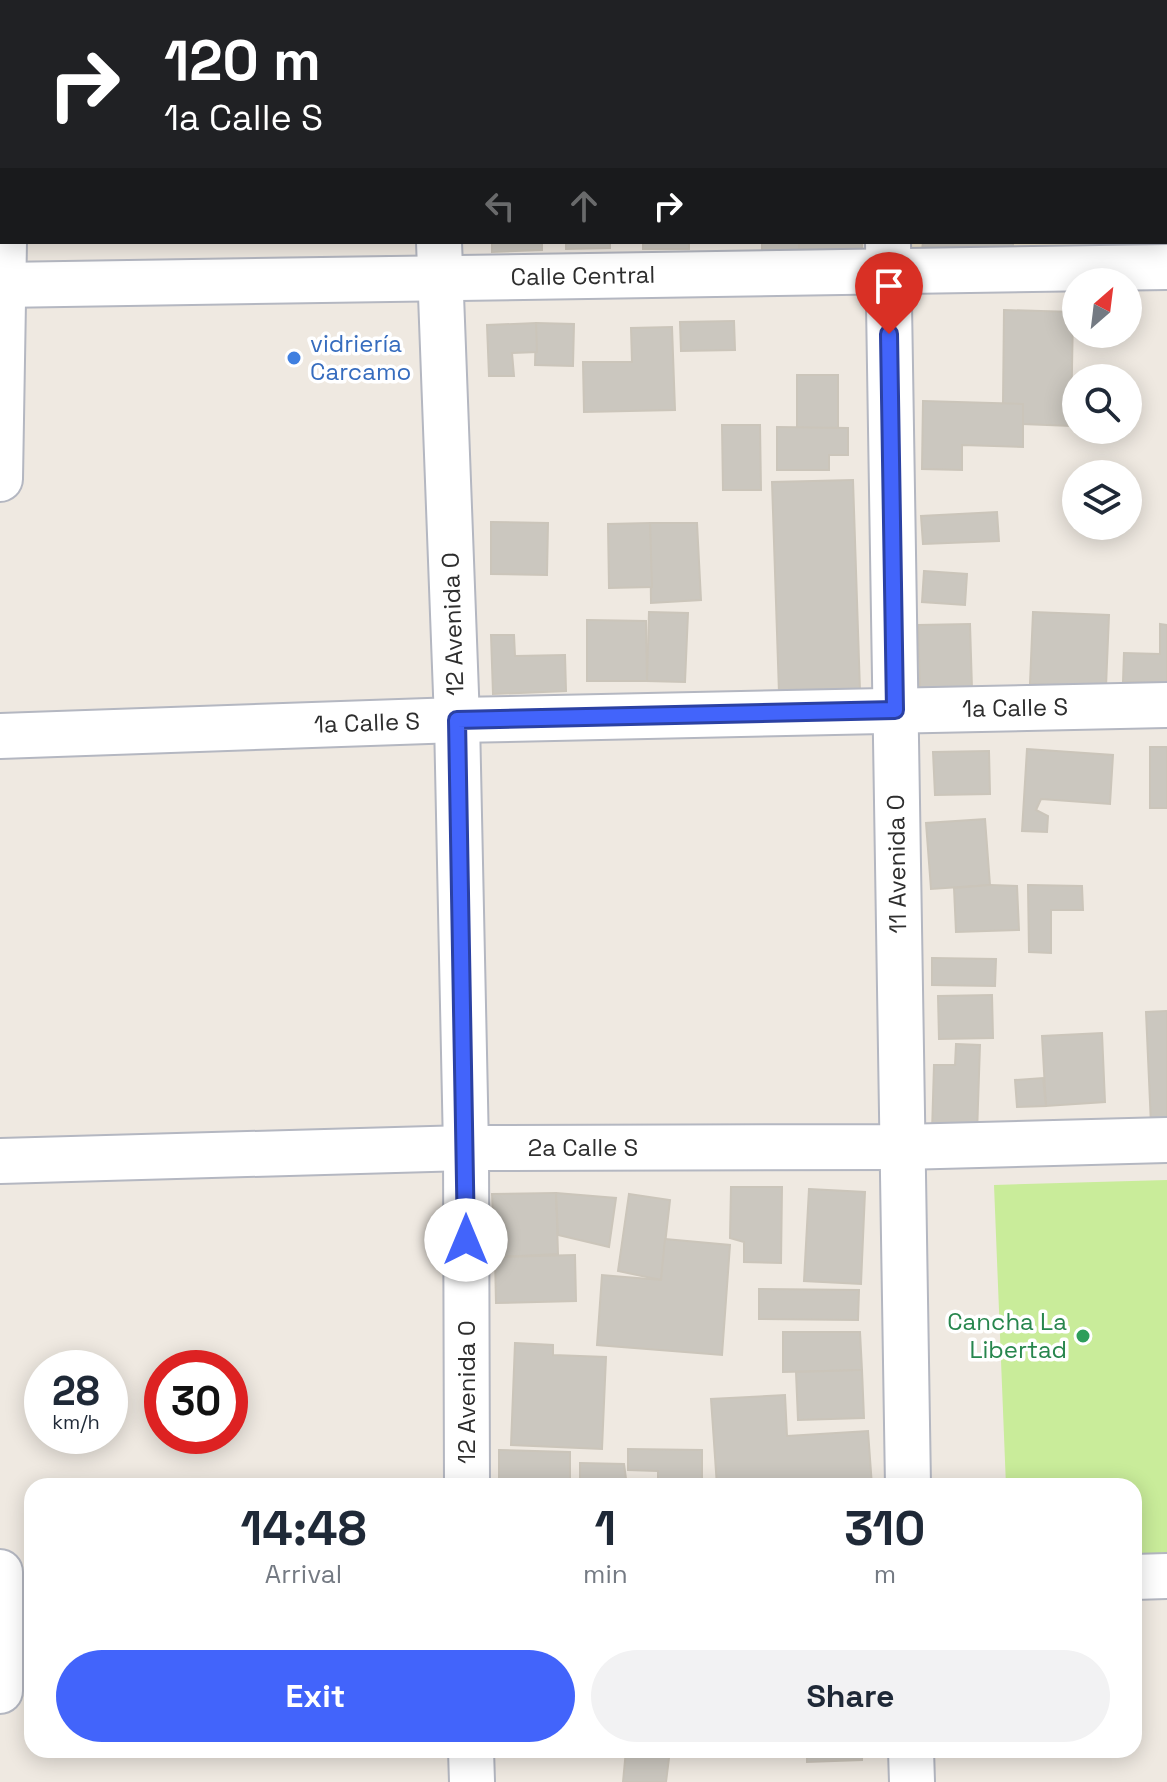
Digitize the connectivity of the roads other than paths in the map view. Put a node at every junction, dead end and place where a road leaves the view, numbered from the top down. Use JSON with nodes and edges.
{"nodes":[{"id":1,"x":4,"y":244,"type":"edge"},
{"id":2,"x":888,"y":257,"type":"edge"},
{"id":3,"x":439,"y":260,"type":"edge"},
{"id":4,"x":1167,"y":267,"type":"edge"},
{"id":5,"x":2,"y":285,"type":"edge"},
{"id":6,"x":0,"y":479,"type":"edge"},
{"id":7,"x":1167,"y":705,"type":"edge"},
{"id":8,"x":895,"y":710,"type":"junction"},
{"id":9,"x":457,"y":720,"type":"junction"},
{"id":10,"x":0,"y":736,"type":"edge"},
{"id":11,"x":1167,"y":1140,"type":"edge"},
{"id":12,"x":901,"y":1147,"type":"junction"},
{"id":13,"x":466,"y":1148,"type":"junction"},
{"id":14,"x":0,"y":1161,"type":"edge"},
{"id":15,"x":467,"y":1478,"type":"edge"},
{"id":16,"x":908,"y":1478,"type":"edge"},
{"id":17,"x":0,"y":1572,"type":"edge"},
{"id":18,"x":1167,"y":1576,"type":"edge"},
{"id":19,"x":1142,"y":1577,"type":"edge"},
{"id":20,"x":24,"y":1586,"type":"edge"},
{"id":21,"x":0,"y":1587,"type":"edge"},
{"id":22,"x":0,"y":1691,"type":"edge"},
{"id":23,"x":471,"y":1758,"type":"edge"},
{"id":24,"x":911,"y":1758,"type":"edge"},
{"id":25,"x":472,"y":1782,"type":"edge"},
{"id":26,"x":912,"y":1782,"type":"edge"}],
"edges":[{"from":1,"to":5,"type":"street"},
{"from":2,"to":3,"type":"street","name":"Calle Central"},
{"from":2,"to":4,"type":"street","name":"Calle Central"},
{"from":2,"to":8,"type":"street","name":"11 Avenida O"},
{"from":3,"to":5,"type":"street","name":"Calle Central"},
{"from":3,"to":9,"type":"street","name":"12 Avenida O"},
{"from":5,"to":6,"type":"street"},
{"from":7,"to":8,"type":"street","name":"1a Calle S"},
{"from":8,"to":9,"type":"street","name":"1a Calle S"},
{"from":8,"to":12,"type":"street","name":"11 Avenida O"},
{"from":9,"to":10,"type":"street","name":"1a Calle S"},
{"from":9,"to":13,"type":"street","name":"12 Avenida O"},
{"from":11,"to":12,"type":"street","name":"2a Calle S"},
{"from":12,"to":13,"type":"street","name":"2a Calle S"},
{"from":12,"to":16,"type":"street","name":"11 Avenida O"},
{"from":13,"to":14,"type":"street","name":"2a Calle S"},
{"from":13,"to":15,"type":"street","name":"12 Avenida O"},
{"from":17,"to":21,"type":"street"},
{"from":18,"to":19,"type":"street"},
{"from":20,"to":21,"type":"street"},
{"from":21,"to":22,"type":"street"},
{"from":23,"to":25,"type":"street"},
{"from":24,"to":26,"type":"street"}]}
